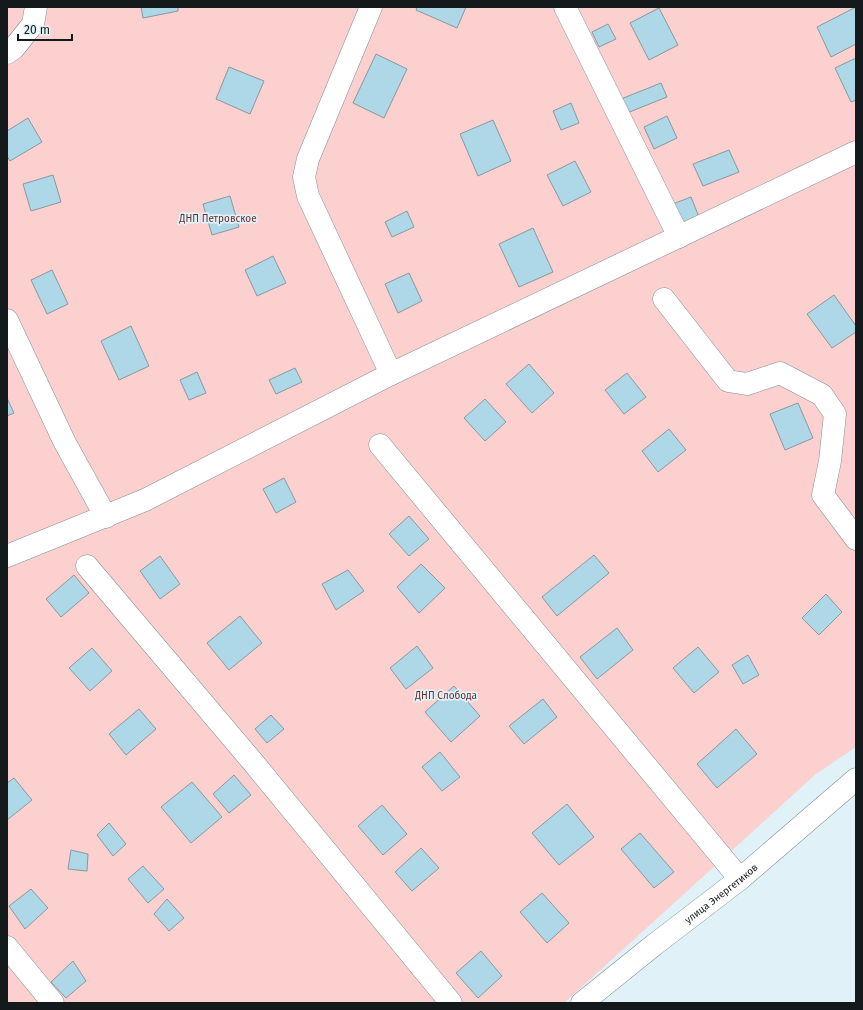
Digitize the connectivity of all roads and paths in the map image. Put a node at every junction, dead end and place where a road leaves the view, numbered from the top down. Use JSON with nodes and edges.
{"nodes":[{"id":1,"x":36,"y":7,"type":"edge"},
{"id":2,"x":371,"y":7,"type":"edge"},
{"id":3,"x":565,"y":7,"type":"edge"},
{"id":4,"x":7,"y":53,"type":"edge"},
{"id":5,"x":856,"y":152,"type":"edge"},
{"id":6,"x":679,"y":237,"type":"junction"},
{"id":7,"x":664,"y":299,"type":"dead end"},
{"id":8,"x":7,"y":320,"type":"edge"},
{"id":9,"x":391,"y":374,"type":"junction"},
{"id":10,"x":380,"y":445,"type":"dead end"},
{"id":11,"x":106,"y":517,"type":"junction"},
{"id":12,"x":856,"y":539,"type":"edge"},
{"id":13,"x":7,"y":556,"type":"edge"},
{"id":14,"x":87,"y":566,"type":"dead end"},
{"id":15,"x":856,"y":779,"type":"edge"},
{"id":16,"x":740,"y":879,"type":"junction"},
{"id":17,"x":7,"y":948,"type":"edge"},
{"id":18,"x":53,"y":1003,"type":"edge"},
{"id":19,"x":452,"y":1003,"type":"edge"},
{"id":20,"x":582,"y":1003,"type":"edge"}],
"edges":[{"from":1,"to":4,"type":"street"},
{"from":2,"to":9,"type":"street"},
{"from":3,"to":6,"type":"street"},
{"from":5,"to":6,"type":"street"},
{"from":6,"to":9,"type":"street"},
{"from":7,"to":12,"type":"street"},
{"from":8,"to":11,"type":"street"},
{"from":9,"to":11,"type":"street"},
{"from":10,"to":16,"type":"street"},
{"from":11,"to":13,"type":"street"},
{"from":14,"to":19,"type":"street"},
{"from":15,"to":16,"type":"street","name":"улица Энергетиков"},
{"from":16,"to":20,"type":"street","name":"улица Энергетиков"},
{"from":17,"to":18,"type":"street"}]}
